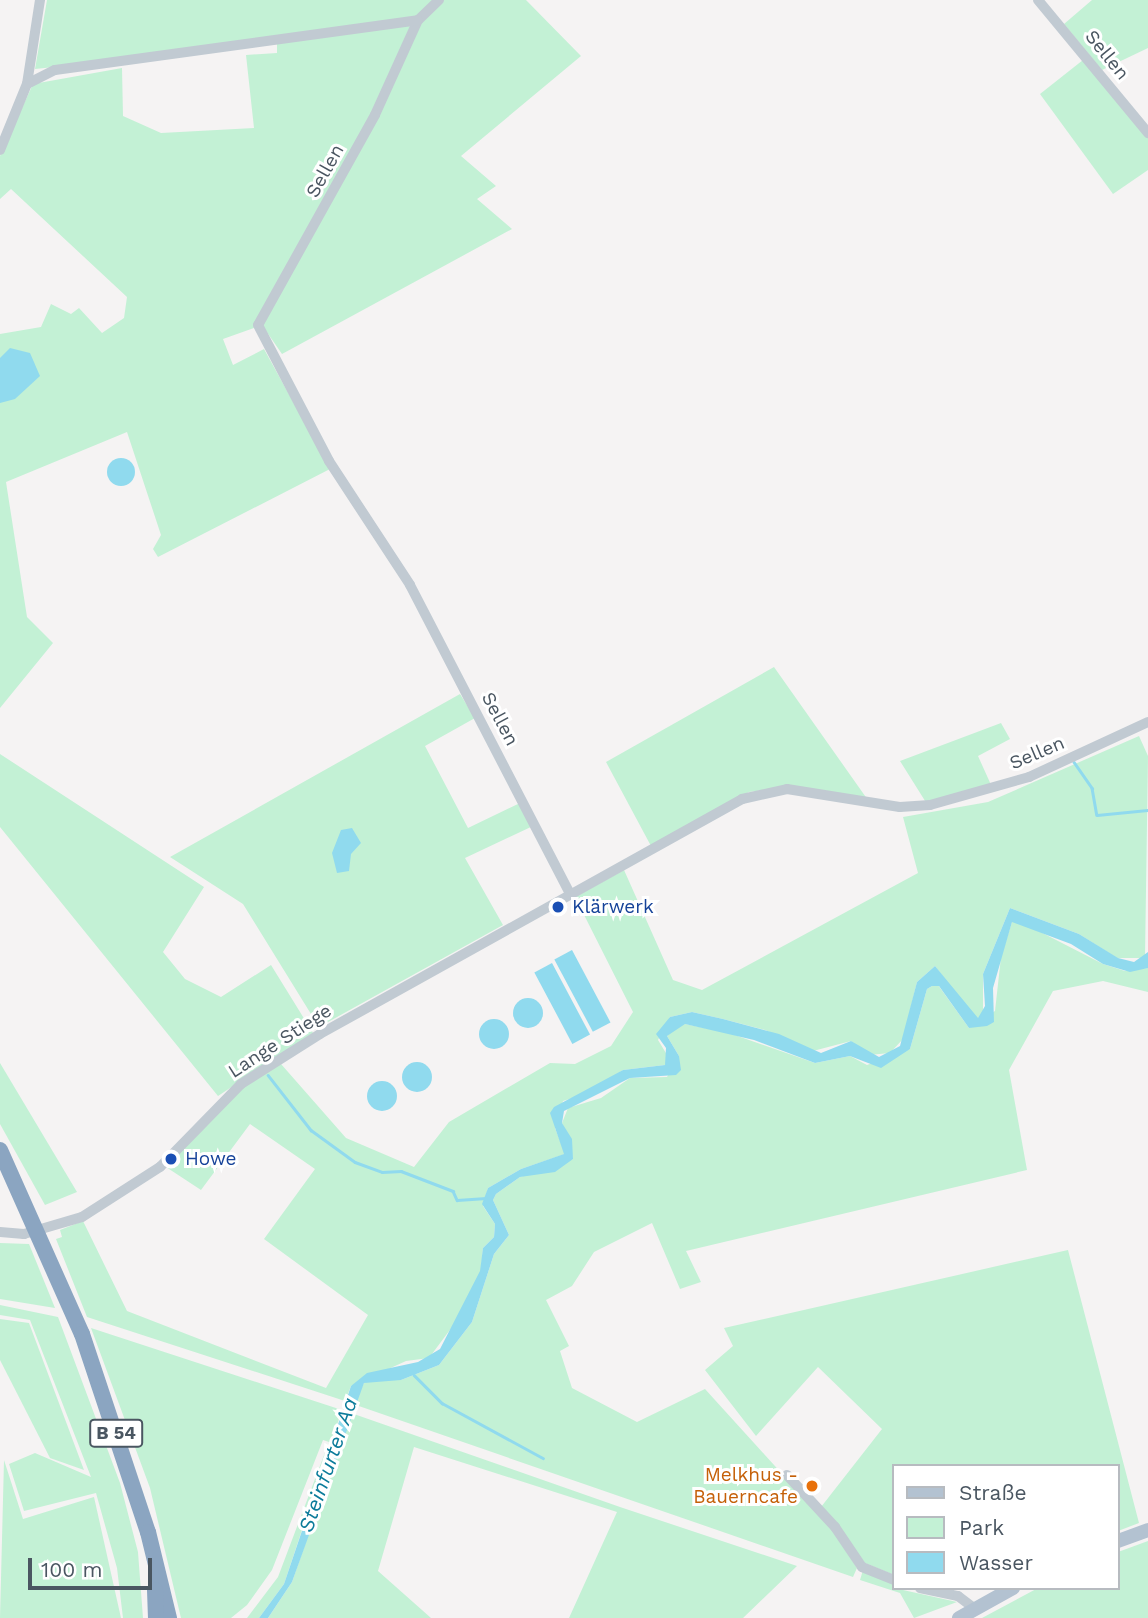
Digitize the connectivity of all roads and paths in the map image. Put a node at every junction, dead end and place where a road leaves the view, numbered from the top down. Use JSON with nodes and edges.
{"nodes":[{"id":1,"x":40,"y":0,"type":"edge"},
{"id":2,"x":439,"y":0,"type":"edge"},
{"id":3,"x":1038,"y":0,"type":"edge"},
{"id":4,"x":418,"y":20,"type":"junction"},
{"id":5,"x":27,"y":84,"type":"junction"},
{"id":6,"x":1148,"y":133,"type":"edge"},
{"id":7,"x":0,"y":150,"type":"edge"},
{"id":8,"x":1148,"y":722,"type":"edge"},
{"id":9,"x":570,"y":894,"type":"junction"},
{"id":10,"x":0,"y":1150,"type":"edge"},
{"id":11,"x":0,"y":1232,"type":"edge"},
{"id":12,"x":787,"y":1475,"type":"dead end"},
{"id":13,"x":1148,"y":1530,"type":"edge"},
{"id":14,"x":148,"y":1532,"type":"junction"},
{"id":15,"x":1120,"y":1540,"type":"edge"},
{"id":16,"x":892,"y":1579,"type":"edge"},
{"id":17,"x":930,"y":1590,"type":"edge"},
{"id":18,"x":1009,"y":1590,"type":"edge"},
{"id":19,"x":975,"y":1609,"type":"junction"},
{"id":20,"x":156,"y":1618,"type":"edge"},
{"id":21,"x":169,"y":1618,"type":"edge"},
{"id":22,"x":958,"y":1618,"type":"edge"}],
"edges":[{"from":1,"to":5,"type":"street"},
{"from":2,"to":4,"type":"street","name":"Sellen"},
{"from":3,"to":6,"type":"street","name":"Sellen"},
{"from":4,"to":5,"type":"street"},
{"from":4,"to":9,"type":"street","name":"Sellen"},
{"from":5,"to":7,"type":"street"},
{"from":8,"to":9,"type":"street","name":"Sellen"},
{"from":9,"to":11,"type":"street","name":"Lange Stiege"},
{"from":10,"to":14,"type":"highway","number":"B 54"},
{"from":12,"to":16,"type":"street"},
{"from":13,"to":15,"type":"main road"},
{"from":14,"to":20,"type":"highway"},
{"from":14,"to":21,"type":"highway","number":"B 54"},
{"from":17,"to":19,"type":"street"},
{"from":18,"to":19,"type":"main road"},
{"from":19,"to":22,"type":"main road"}]}
